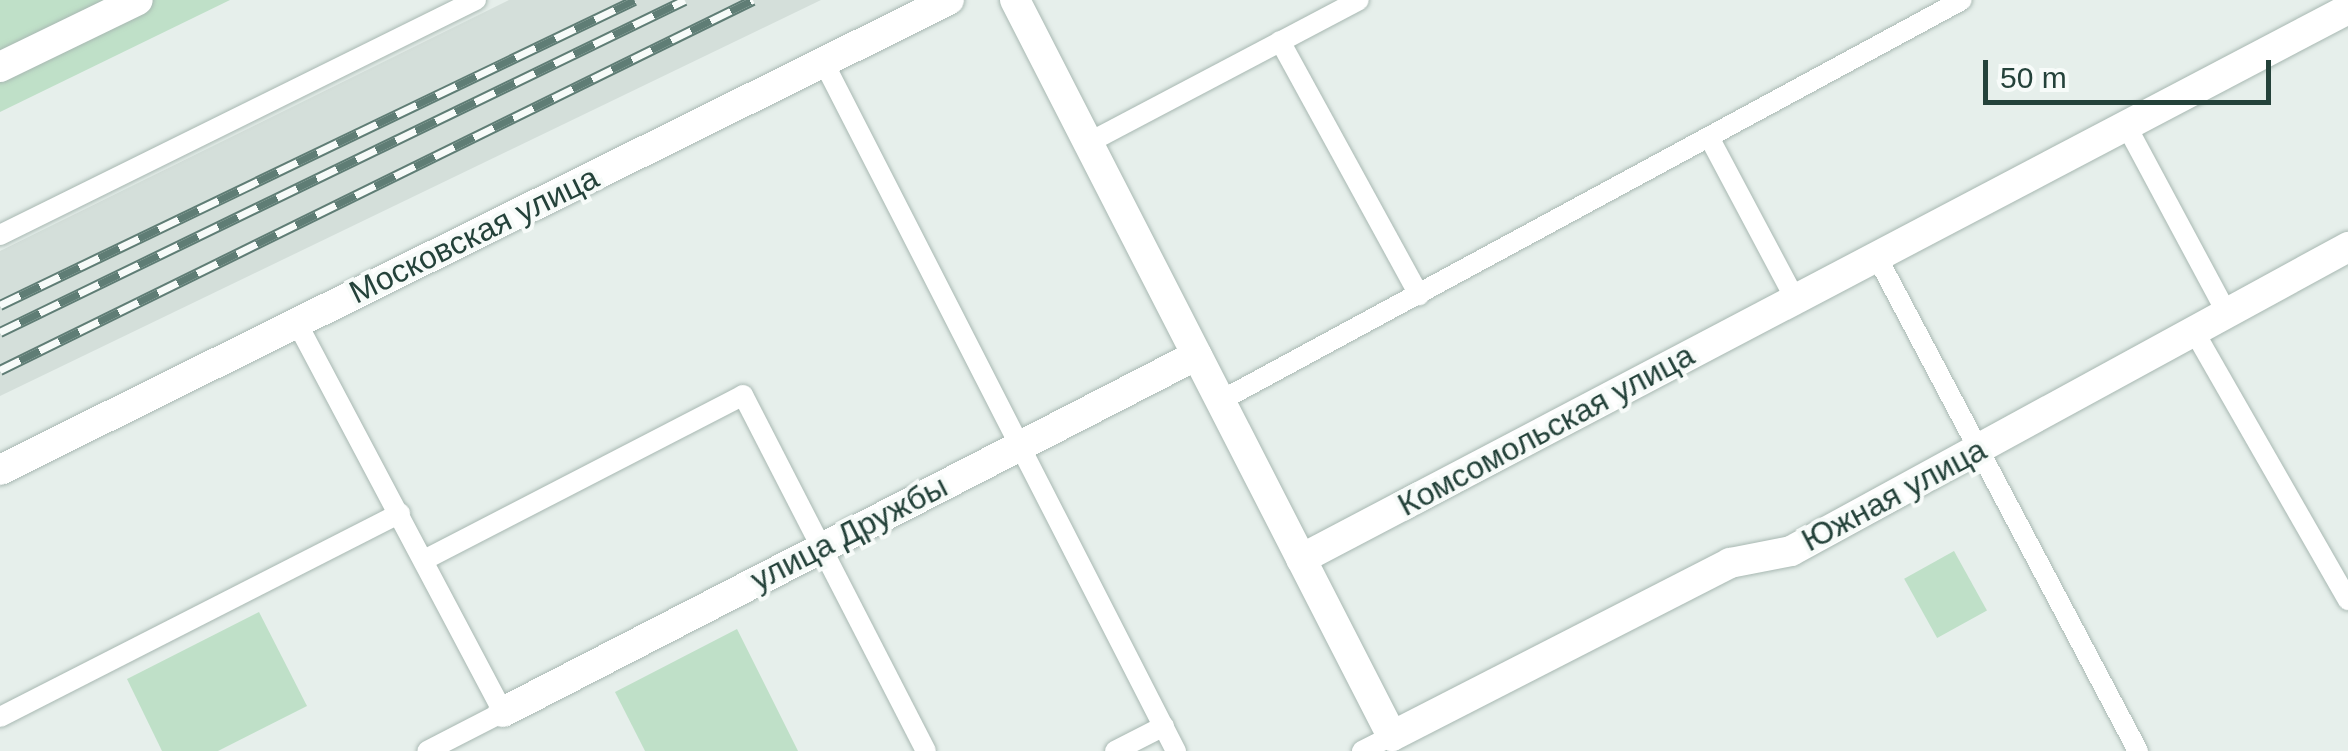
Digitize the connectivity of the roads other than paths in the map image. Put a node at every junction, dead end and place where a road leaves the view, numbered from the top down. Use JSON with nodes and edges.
{"nodes":[{"id":1,"x":138,"y":0,"type":"edge"},
{"id":2,"x":476,"y":0,"type":"edge"},
{"id":3,"x":949,"y":0,"type":"edge"},
{"id":4,"x":1014,"y":0,"type":"edge"},
{"id":5,"x":1359,"y":0,"type":"edge"},
{"id":6,"x":1962,"y":0,"type":"edge"},
{"id":7,"x":2348,"y":10,"type":"edge"},
{"id":8,"x":1280,"y":42,"type":"junction"},
{"id":9,"x":823,"y":61,"type":"junction"},
{"id":10,"x":0,"y":67,"type":"edge"},
{"id":11,"x":2126,"y":125,"type":"junction"},
{"id":12,"x":1710,"y":139,"type":"junction"},
{"id":13,"x":1088,"y":143,"type":"junction"},
{"id":14,"x":0,"y":235,"type":"edge"},
{"id":15,"x":2348,"y":247,"type":"edge"},
{"id":16,"x":1877,"y":257,"type":"junction"},
{"id":17,"x":1419,"y":295,"type":"junction"},
{"id":18,"x":1795,"y":300,"type":"junction"},
{"id":19,"x":2228,"y":315,"type":"junction"},
{"id":20,"x":297,"y":323,"type":"junction"},
{"id":21,"x":2195,"y":333,"type":"junction"},
{"id":22,"x":1196,"y":355,"type":"junction"},
{"id":23,"x":1220,"y":401,"type":"junction"},
{"id":24,"x":1020,"y":446,"type":"junction"},
{"id":25,"x":1979,"y":449,"type":"junction"},
{"id":26,"x":0,"y":470,"type":"edge"},
{"id":27,"x":400,"y":513,"type":"junction"},
{"id":28,"x":822,"y":547,"type":"junction"},
{"id":29,"x":1301,"y":559,"type":"junction"},
{"id":30,"x":424,"y":560,"type":"junction"},
{"id":31,"x":2348,"y":600,"type":"edge"},
{"id":32,"x":502,"y":712,"type":"junction"},
{"id":33,"x":0,"y":716,"type":"edge"},
{"id":34,"x":1164,"y":726,"type":"junction"},
{"id":35,"x":1392,"y":736,"type":"junction"},
{"id":36,"x":427,"y":751,"type":"edge"},
{"id":37,"x":926,"y":751,"type":"edge"},
{"id":38,"x":1115,"y":751,"type":"edge"},
{"id":39,"x":1176,"y":751,"type":"edge"},
{"id":40,"x":1362,"y":751,"type":"edge"},
{"id":41,"x":2138,"y":751,"type":"edge"}],
"edges":[{"from":1,"to":10,"type":"street"},
{"from":2,"to":14,"type":"lane"},
{"from":3,"to":9,"type":"street","name":"Московская улица"},
{"from":4,"to":13,"type":"street"},
{"from":5,"to":8,"type":"lane"},
{"from":6,"to":12,"type":"lane"},
{"from":7,"to":11,"type":"street","name":"Комсомольская улица"},
{"from":8,"to":13,"type":"lane"},
{"from":8,"to":17,"type":"lane"},
{"from":9,"to":20,"type":"street","name":"Московская улица"},
{"from":9,"to":24,"type":"lane"},
{"from":11,"to":16,"type":"street","name":"Комсомольская улица"},
{"from":11,"to":19,"type":"lane"},
{"from":12,"to":17,"type":"lane"},
{"from":12,"to":18,"type":"lane"},
{"from":13,"to":22,"type":"street"},
{"from":15,"to":19,"type":"street","name":"Южная улица"},
{"from":16,"to":18,"type":"street","name":"Комсомольская улица"},
{"from":16,"to":25,"type":"lane"},
{"from":17,"to":23,"type":"lane"},
{"from":18,"to":29,"type":"street","name":"Комсомольская улица"},
{"from":19,"to":21,"type":"street","name":"Южная улица"},
{"from":20,"to":26,"type":"street","name":"Московская улица"},
{"from":20,"to":27,"type":"lane"},
{"from":21,"to":25,"type":"street","name":"Южная улица"},
{"from":21,"to":31,"type":"lane"},
{"from":22,"to":23,"type":"street"},
{"from":22,"to":24,"type":"street","name":"улица Дружбы"},
{"from":23,"to":29,"type":"street"},
{"from":24,"to":28,"type":"street","name":"улица Дружбы"},
{"from":24,"to":34,"type":"lane"},
{"from":25,"to":35,"type":"street","name":"Южная улица"},
{"from":25,"to":41,"type":"lane"},
{"from":27,"to":30,"type":"lane"},
{"from":27,"to":33,"type":"lane"},
{"from":28,"to":30,"type":"lane"},
{"from":28,"to":32,"type":"street","name":"улица Дружбы"},
{"from":28,"to":37,"type":"lane"},
{"from":29,"to":35,"type":"street"},
{"from":30,"to":32,"type":"lane"},
{"from":32,"to":36,"type":"lane"},
{"from":34,"to":38,"type":"lane"},
{"from":34,"to":39,"type":"lane"},
{"from":35,"to":40,"type":"lane"}]}
